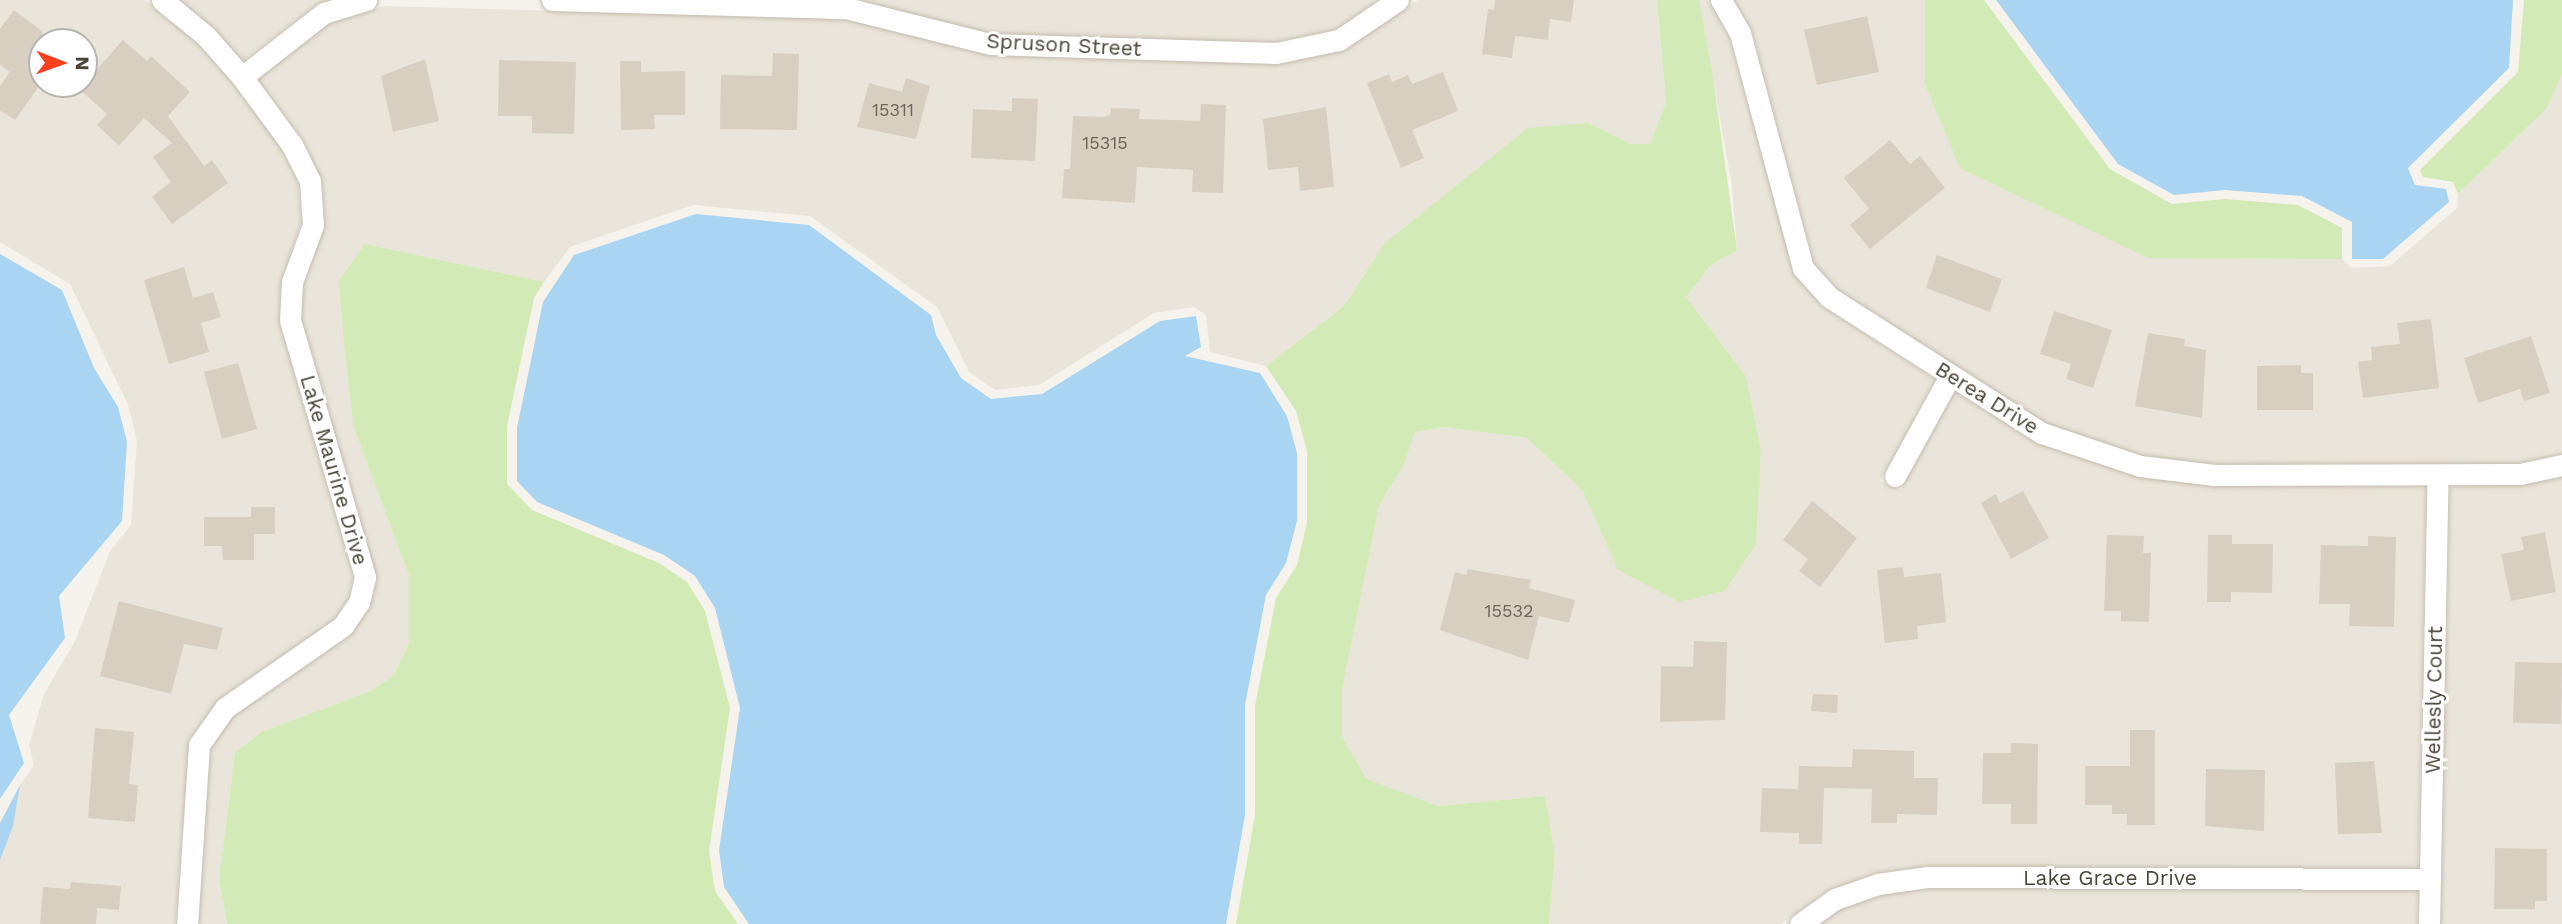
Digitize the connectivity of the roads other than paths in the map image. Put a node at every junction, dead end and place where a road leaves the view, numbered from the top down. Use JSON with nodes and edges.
{"nodes":[{"id":1,"x":162,"y":0,"type":"edge"},
{"id":2,"x":366,"y":0,"type":"edge"},
{"id":3,"x":552,"y":0,"type":"edge"},
{"id":4,"x":1398,"y":0,"type":"edge"},
{"id":5,"x":1721,"y":0,"type":"edge"},
{"id":6,"x":242,"y":77,"type":"junction"},
{"id":7,"x":1950,"y":376,"type":"junction"},
{"id":8,"x":2562,"y":465,"type":"edge"},
{"id":9,"x":2438,"y":475,"type":"junction"},
{"id":10,"x":1895,"y":476,"type":"dead end"},
{"id":11,"x":2430,"y":880,"type":"junction"},
{"id":12,"x":187,"y":924,"type":"edge"},
{"id":13,"x":1800,"y":924,"type":"edge"},
{"id":14,"x":2429,"y":924,"type":"edge"}],
"edges":[{"from":1,"to":6,"type":"street","name":"Lake Maurine Drive"},
{"from":2,"to":6,"type":"street"},
{"from":3,"to":4,"type":"street","name":"Spruson Street"},
{"from":5,"to":7,"type":"street","name":"Berea Drive"},
{"from":6,"to":12,"type":"street","name":"Lake Maurine Drive"},
{"from":7,"to":9,"type":"street","name":"Berea Drive"},
{"from":7,"to":10,"type":"street"},
{"from":8,"to":9,"type":"street","name":"Berea Drive"},
{"from":9,"to":11,"type":"street","name":"Wellesly Court"},
{"from":11,"to":13,"type":"street","name":"Lake Grace Drive"},
{"from":11,"to":14,"type":"street","name":"Wellesly Court"}]}
